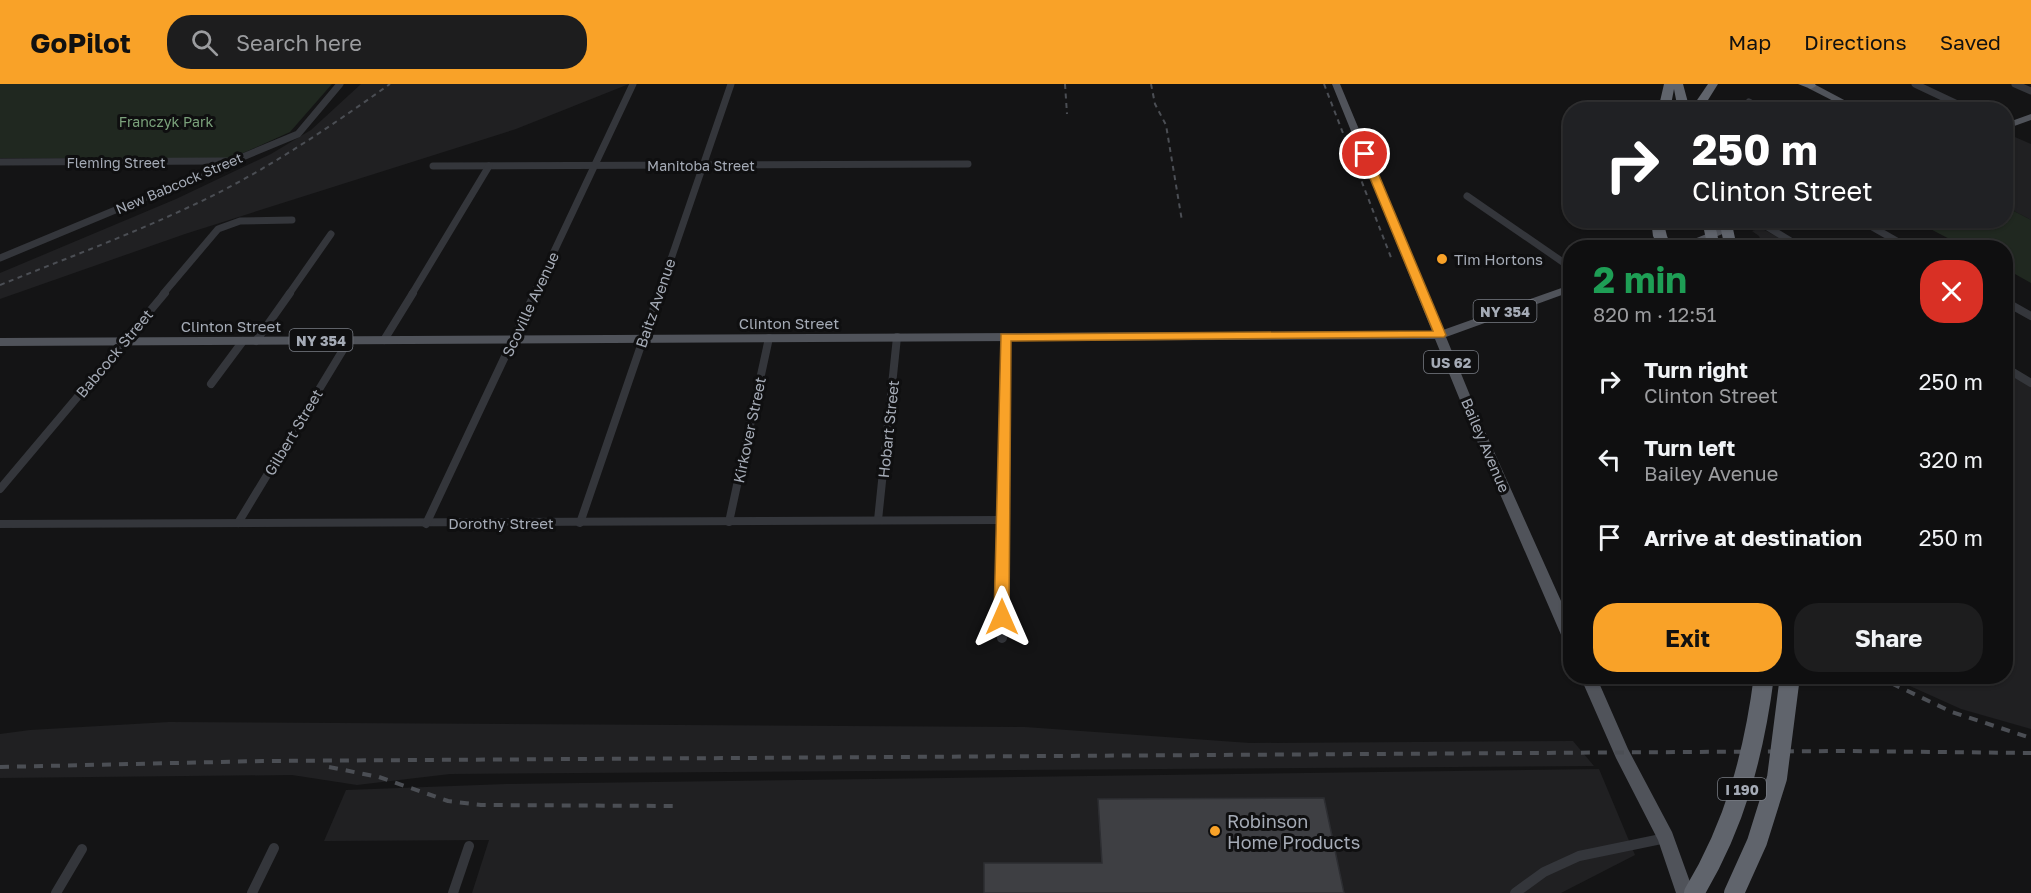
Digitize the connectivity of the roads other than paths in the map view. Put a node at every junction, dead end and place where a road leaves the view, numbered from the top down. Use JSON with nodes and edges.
{"nodes":[{"id":1,"x":340,"y":84,"type":"edge"},
{"id":2,"x":633,"y":84,"type":"edge"},
{"id":3,"x":731,"y":84,"type":"edge"},
{"id":4,"x":1336,"y":84,"type":"edge"},
{"id":5,"x":1669,"y":84,"type":"edge"},
{"id":6,"x":1678,"y":84,"type":"edge"},
{"id":7,"x":1713,"y":84,"type":"edge"},
{"id":8,"x":1915,"y":84,"type":"edge"},
{"id":9,"x":2015,"y":84,"type":"edge"},
{"id":10,"x":1807,"y":85,"type":"edge"},
{"id":11,"x":2031,"y":91,"type":"edge"},
{"id":12,"x":1666,"y":102,"type":"edge"},
{"id":13,"x":1682,"y":102,"type":"edge"},
{"id":14,"x":1700,"y":102,"type":"edge"},
{"id":15,"x":1842,"y":102,"type":"edge"},
{"id":16,"x":1953,"y":102,"type":"edge"},
{"id":17,"x":2029,"y":119,"type":"edge"},
{"id":18,"x":2013,"y":124,"type":"edge"},
{"id":19,"x":232,"y":161,"type":"junction"},
{"id":20,"x":0,"y":162,"type":"edge"},
{"id":21,"x":704,"y":164,"type":"junction"},
{"id":22,"x":968,"y":164,"type":"dead end"},
{"id":23,"x":595,"y":165,"type":"junction"},
{"id":24,"x":433,"y":166,"type":"dead end"},
{"id":25,"x":489,"y":166,"type":"junction"},
{"id":26,"x":1467,"y":196,"type":"dead end"},
{"id":27,"x":292,"y":220,"type":"dead end"},
{"id":28,"x":1732,"y":228,"type":"edge"},
{"id":29,"x":1768,"y":228,"type":"edge"},
{"id":30,"x":1874,"y":228,"type":"edge"},
{"id":31,"x":331,"y":234,"type":"dead end"},
{"id":32,"x":1699,"y":240,"type":"edge"},
{"id":33,"x":1788,"y":240,"type":"edge"},
{"id":34,"x":1895,"y":240,"type":"edge"},
{"id":35,"x":0,"y":258,"type":"edge"},
{"id":36,"x":1563,"y":262,"type":"edge"},
{"id":37,"x":1563,"y":291,"type":"edge"},
{"id":38,"x":2013,"y":306,"type":"edge"},
{"id":39,"x":2031,"y":316,"type":"edge"},
{"id":40,"x":1440,"y":335,"type":"junction"},
{"id":41,"x":897,"y":337,"type":"junction"},
{"id":42,"x":1005,"y":337,"type":"junction"},
{"id":43,"x":769,"y":338,"type":"junction"},
{"id":44,"x":513,"y":339,"type":"junction"},
{"id":45,"x":643,"y":339,"type":"junction"},
{"id":46,"x":349,"y":340,"type":"junction"},
{"id":47,"x":384,"y":340,"type":"junction"},
{"id":48,"x":124,"y":341,"type":"junction"},
{"id":49,"x":243,"y":341,"type":"junction"},
{"id":50,"x":256,"y":341,"type":"junction"},
{"id":51,"x":0,"y":342,"type":"edge"},
{"id":52,"x":2013,"y":372,"type":"edge"},
{"id":53,"x":2031,"y":383,"type":"edge"},
{"id":54,"x":211,"y":384,"type":"dead end"},
{"id":55,"x":0,"y":489,"type":"edge"},
{"id":56,"x":878,"y":520,"type":"junction"},
{"id":57,"x":1002,"y":520,"type":"junction"},
{"id":58,"x":729,"y":522,"type":"junction"},
{"id":59,"x":238,"y":523,"type":"junction"},
{"id":60,"x":580,"y":523,"type":"junction"},
{"id":61,"x":0,"y":524,"type":"edge"},
{"id":62,"x":426,"y":524,"type":"junction"},
{"id":63,"x":1563,"y":621,"type":"edge"},
{"id":64,"x":1002,"y":638,"type":"dead end"},
{"id":65,"x":1592,"y":684,"type":"edge"},
{"id":66,"x":1763,"y":684,"type":"edge"},
{"id":67,"x":1789,"y":684,"type":"edge"},
{"id":68,"x":1666,"y":838,"type":"junction"},
{"id":69,"x":469,"y":846,"type":"dead end"},
{"id":70,"x":274,"y":848,"type":"dead end"},
{"id":71,"x":82,"y":849,"type":"dead end"},
{"id":72,"x":56,"y":893,"type":"edge"},
{"id":73,"x":252,"y":893,"type":"edge"},
{"id":74,"x":453,"y":893,"type":"edge"},
{"id":75,"x":1515,"y":893,"type":"edge"},
{"id":76,"x":1685,"y":893,"type":"edge"},
{"id":77,"x":1694,"y":893,"type":"edge"},
{"id":78,"x":1734,"y":893,"type":"edge"}],
"edges":[{"from":1,"to":19,"type":"street","name":"New Babcock Street"},
{"from":2,"to":23,"type":"street","name":"Scoville Avenue"},
{"from":3,"to":21,"type":"street","name":"Baitz Avenue"},
{"from":4,"to":40,"type":"main road","name":"Bailey Avenue","number":"US 62"},
{"from":5,"to":12,"type":"highway"},
{"from":6,"to":13,"type":"highway"},
{"from":7,"to":14,"type":"highway"},
{"from":8,"to":16,"type":"street"},
{"from":9,"to":11,"type":"street"},
{"from":10,"to":15,"type":"main road"},
{"from":17,"to":18,"type":"main road"},
{"from":19,"to":20,"type":"street","name":"Fleming Street"},
{"from":19,"to":35,"type":"street","name":"New Babcock Street"},
{"from":21,"to":22,"type":"street","name":"Manitoba Street"},
{"from":21,"to":23,"type":"street","name":"Manitoba Street"},
{"from":21,"to":45,"type":"street","name":"Baitz Avenue"},
{"from":23,"to":25,"type":"street","name":"Manitoba Street"},
{"from":23,"to":44,"type":"street","name":"Scoville Avenue"},
{"from":24,"to":25,"type":"street","name":"Manitoba Street"},
{"from":25,"to":47,"type":"street"},
{"from":26,"to":36,"type":"street"},
{"from":27,"to":48,"type":"street","name":"Babcock Street"},
{"from":28,"to":32,"type":"main road"},
{"from":29,"to":33,"type":"street"},
{"from":30,"to":34,"type":"street"},
{"from":31,"to":50,"type":"street"},
{"from":37,"to":40,"type":"main road","name":"Clinton Street","number":"NY 354"},
{"from":38,"to":39,"type":"street"},
{"from":40,"to":42,"type":"main road","name":"Clinton Street","number":"NY 354"},
{"from":40,"to":63,"type":"main road","name":"Bailey Avenue","number":"US 62"},
{"from":41,"to":42,"type":"main road","name":"Clinton Street","number":"NY 354"},
{"from":41,"to":43,"type":"main road","name":"Clinton Street","number":"NY 354"},
{"from":41,"to":56,"type":"street","name":"Hobart Street"},
{"from":42,"to":57,"type":"street"},
{"from":43,"to":45,"type":"main road","name":"Clinton Street","number":"NY 354"},
{"from":43,"to":58,"type":"street","name":"Kirkover Street"},
{"from":44,"to":45,"type":"main road","name":"Clinton Street","number":"NY 354"},
{"from":44,"to":47,"type":"main road","name":"Clinton Street","number":"NY 354"},
{"from":44,"to":62,"type":"street","name":"Scoville Avenue"},
{"from":45,"to":60,"type":"street","name":"Baitz Avenue"},
{"from":46,"to":47,"type":"main road","name":"Clinton Street","number":"NY 354"},
{"from":46,"to":50,"type":"main road","name":"Clinton Street","number":"NY 354"},
{"from":46,"to":59,"type":"street","name":"Gilbert Street"},
{"from":48,"to":49,"type":"main road","name":"Clinton Street","number":"NY 354"},
{"from":48,"to":51,"type":"main road","name":"Clinton Street","number":"NY 354"},
{"from":48,"to":55,"type":"street","name":"Babcock Street"},
{"from":49,"to":50,"type":"main road","name":"Clinton Street","number":"NY 354"},
{"from":49,"to":54,"type":"street"},
{"from":52,"to":53,"type":"street"},
{"from":56,"to":57,"type":"street","name":"Dorothy Street"},
{"from":56,"to":58,"type":"street","name":"Dorothy Street"},
{"from":57,"to":64,"type":"street"},
{"from":58,"to":60,"type":"street","name":"Dorothy Street"},
{"from":59,"to":61,"type":"street","name":"Dorothy Street"},
{"from":59,"to":62,"type":"street","name":"Dorothy Street"},
{"from":60,"to":62,"type":"street","name":"Dorothy Street"},
{"from":65,"to":68,"type":"main road"},
{"from":66,"to":77,"type":"highway","number":"I 190","bridge":true},
{"from":67,"to":78,"type":"highway","number":"I 190","bridge":true},
{"from":68,"to":75,"type":"street"},
{"from":68,"to":76,"type":"main road"},
{"from":69,"to":74,"type":"street"},
{"from":70,"to":73,"type":"street"},
{"from":71,"to":72,"type":"street"}]}
